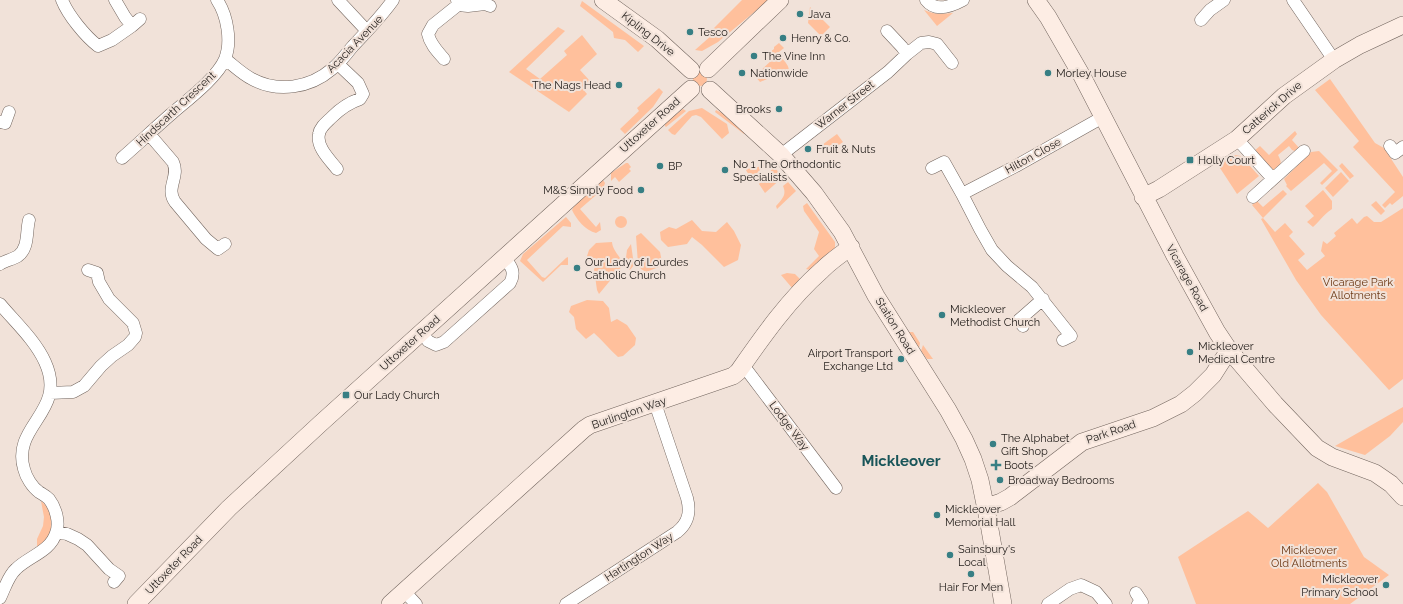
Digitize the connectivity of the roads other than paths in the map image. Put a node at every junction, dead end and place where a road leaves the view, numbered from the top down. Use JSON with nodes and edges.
{"nodes":[{"id":1,"x":62,"y":0,"type":"edge"},
{"id":2,"x":115,"y":0,"type":"edge"},
{"id":3,"x":217,"y":0,"type":"edge"},
{"id":4,"x":338,"y":0,"type":"edge"},
{"id":5,"x":393,"y":0,"type":"edge"},
{"id":6,"x":603,"y":0,"type":"edge"},
{"id":7,"x":780,"y":0,"type":"edge"},
{"id":8,"x":926,"y":0,"type":"edge"},
{"id":9,"x":963,"y":0,"type":"edge"},
{"id":10,"x":1036,"y":0,"type":"edge"},
{"id":11,"x":1224,"y":0,"type":"edge"},
{"id":12,"x":1293,"y":0,"type":"edge"},
{"id":13,"x":457,"y":3,"type":"edge"},
{"id":14,"x":490,"y":6,"type":"dead end"},
{"id":15,"x":1201,"y":20,"type":"dead end"},
{"id":16,"x":1403,"y":25,"type":"edge"},
{"id":17,"x":367,"y":31,"type":"junction"},
{"id":18,"x":887,"y":31,"type":"dead end"},
{"id":19,"x":906,"y":54,"type":"junction"},
{"id":20,"x":225,"y":59,"type":"junction"},
{"id":21,"x":444,"y":59,"type":"dead end"},
{"id":22,"x":1334,"y":60,"type":"junction"},
{"id":23,"x":952,"y":63,"type":"dead end"},
{"id":24,"x":338,"y":64,"type":"junction"},
{"id":25,"x":708,"y":69,"type":"junction"},
{"id":26,"x":691,"y":70,"type":"junction"},
{"id":27,"x":691,"y":89,"type":"junction"},
{"id":28,"x":710,"y":90,"type":"junction"},
{"id":29,"x":9,"y":112,"type":"dead end"},
{"id":30,"x":1103,"y":118,"type":"junction"},
{"id":31,"x":0,"y":122,"type":"edge"},
{"id":32,"x":149,"y":134,"type":"junction"},
{"id":33,"x":1237,"y":138,"type":"junction"},
{"id":34,"x":1390,"y":146,"type":"dead end"},
{"id":35,"x":1403,"y":147,"type":"edge"},
{"id":36,"x":1304,"y":151,"type":"dead end"},
{"id":37,"x":781,"y":155,"type":"junction"},
{"id":38,"x":122,"y":158,"type":"dead end"},
{"id":39,"x":932,"y":168,"type":"dead end"},
{"id":40,"x":338,"y":169,"type":"dead end"},
{"id":41,"x":1273,"y":179,"type":"junction"},
{"id":42,"x":962,"y":194,"type":"junction"},
{"id":43,"x":1143,"y":197,"type":"junction"},
{"id":44,"x":1252,"y":197,"type":"dead end"},
{"id":45,"x":28,"y":220,"type":"dead end"},
{"id":46,"x":225,"y":244,"type":"dead end"},
{"id":47,"x":851,"y":247,"type":"junction"},
{"id":48,"x":504,"y":257,"type":"junction"},
{"id":49,"x":0,"y":264,"type":"edge"},
{"id":50,"x":88,"y":270,"type":"dead end"},
{"id":51,"x":1043,"y":299,"type":"junction"},
{"id":52,"x":0,"y":304,"type":"edge"},
{"id":53,"x":1023,"y":326,"type":"dead end"},
{"id":54,"x":422,"y":332,"type":"junction"},
{"id":55,"x":1062,"y":340,"type":"dead end"},
{"id":56,"x":1229,"y":350,"type":"junction"},
{"id":57,"x":743,"y":365,"type":"junction"},
{"id":58,"x":50,"y":393,"type":"junction"},
{"id":59,"x":655,"y":403,"type":"junction"},
{"id":60,"x":836,"y":488,"type":"dead end"},
{"id":61,"x":1403,"y":497,"type":"edge"},
{"id":62,"x":986,"y":507,"type":"junction"},
{"id":63,"x":57,"y":532,"type":"junction"},
{"id":64,"x":114,"y":582,"type":"dead end"},
{"id":65,"x":404,"y":591,"type":"junction"},
{"id":66,"x":0,"y":598,"type":"edge"},
{"id":67,"x":136,"y":604,"type":"edge"},
{"id":68,"x":390,"y":604,"type":"edge"},
{"id":69,"x":416,"y":604,"type":"edge"},
{"id":70,"x":566,"y":604,"type":"edge"},
{"id":71,"x":1003,"y":604,"type":"edge"},
{"id":72,"x":1048,"y":604,"type":"edge"},
{"id":73,"x":1106,"y":604,"type":"edge"}],
"edges":[{"from":1,"to":2,"type":"street"},
{"from":3,"to":20,"type":"street"},
{"from":4,"to":17,"type":"street"},
{"from":5,"to":17,"type":"street","name":"Acacia Avenue"},
{"from":6,"to":26,"type":"street","name":"Kipling Drive"},
{"from":7,"to":25,"type":"street"},
{"from":8,"to":9,"type":"street"},
{"from":10,"to":30,"type":"street","name":"Vicarage Road"},
{"from":11,"to":15,"type":"street"},
{"from":12,"to":22,"type":"street"},
{"from":13,"to":14,"type":"street"},
{"from":13,"to":21,"type":"street"},
{"from":16,"to":22,"type":"street","name":"Catterick Drive"},
{"from":17,"to":24,"type":"street","name":"Acacia Avenue"},
{"from":18,"to":19,"type":"street"},
{"from":19,"to":23,"type":"street","name":"Warner Street"},
{"from":19,"to":37,"type":"street","name":"Warner Street"},
{"from":20,"to":24,"type":"street","name":"Acacia Avenue"},
{"from":20,"to":32,"type":"street","name":"Hindscarth Crescent"},
{"from":22,"to":33,"type":"street","name":"Catterick Drive"},
{"from":24,"to":40,"type":"street"},
{"from":25,"to":26,"type":"street"},
{"from":25,"to":28,"type":"street"},
{"from":26,"to":27,"type":"street"},
{"from":27,"to":28,"type":"street"},
{"from":27,"to":48,"type":"street","name":"Uttoxeter Road"},
{"from":28,"to":37,"type":"street","name":"Station Road"},
{"from":29,"to":31,"type":"street"},
{"from":30,"to":42,"type":"street","name":"Hilton Close"},
{"from":30,"to":43,"type":"street","name":"Vicarage Road"},
{"from":32,"to":38,"type":"street","name":"Hindscarth Crescent"},
{"from":32,"to":46,"type":"street"},
{"from":33,"to":41,"type":"street"},
{"from":33,"to":43,"type":"street","name":"Catterick Drive"},
{"from":34,"to":35,"type":"street"},
{"from":36,"to":41,"type":"street"},
{"from":37,"to":47,"type":"street","name":"Station Road"},
{"from":39,"to":42,"type":"street"},
{"from":41,"to":44,"type":"street"},
{"from":42,"to":51,"type":"street"},
{"from":43,"to":56,"type":"street","name":"Vicarage Road"},
{"from":45,"to":49,"type":"street"},
{"from":47,"to":57,"type":"street","name":"Burlington Way"},
{"from":47,"to":62,"type":"street","name":"Station Road"},
{"from":48,"to":54,"type":"street","name":"Uttoxeter Road"},
{"from":48,"to":54,"type":"street"},
{"from":50,"to":58,"type":"street"},
{"from":51,"to":53,"type":"street"},
{"from":51,"to":55,"type":"street"},
{"from":52,"to":58,"type":"street"},
{"from":54,"to":67,"type":"street","name":"Uttoxeter Road"},
{"from":56,"to":61,"type":"street","name":"Vicarage Road"},
{"from":56,"to":62,"type":"street","name":"Park Road"},
{"from":57,"to":59,"type":"street","name":"Burlington Way"},
{"from":57,"to":60,"type":"street","name":"Lodge Way"},
{"from":58,"to":63,"type":"street"},
{"from":59,"to":65,"type":"street","name":"Burlington Way"},
{"from":59,"to":70,"type":"street","name":"Hartington Way"},
{"from":62,"to":71,"type":"street","name":"Station Road"},
{"from":63,"to":64,"type":"street"},
{"from":63,"to":66,"type":"street"},
{"from":65,"to":68,"type":"street","name":"Burlington Way"},
{"from":65,"to":69,"type":"street"},
{"from":72,"to":73,"type":"street"}]}
